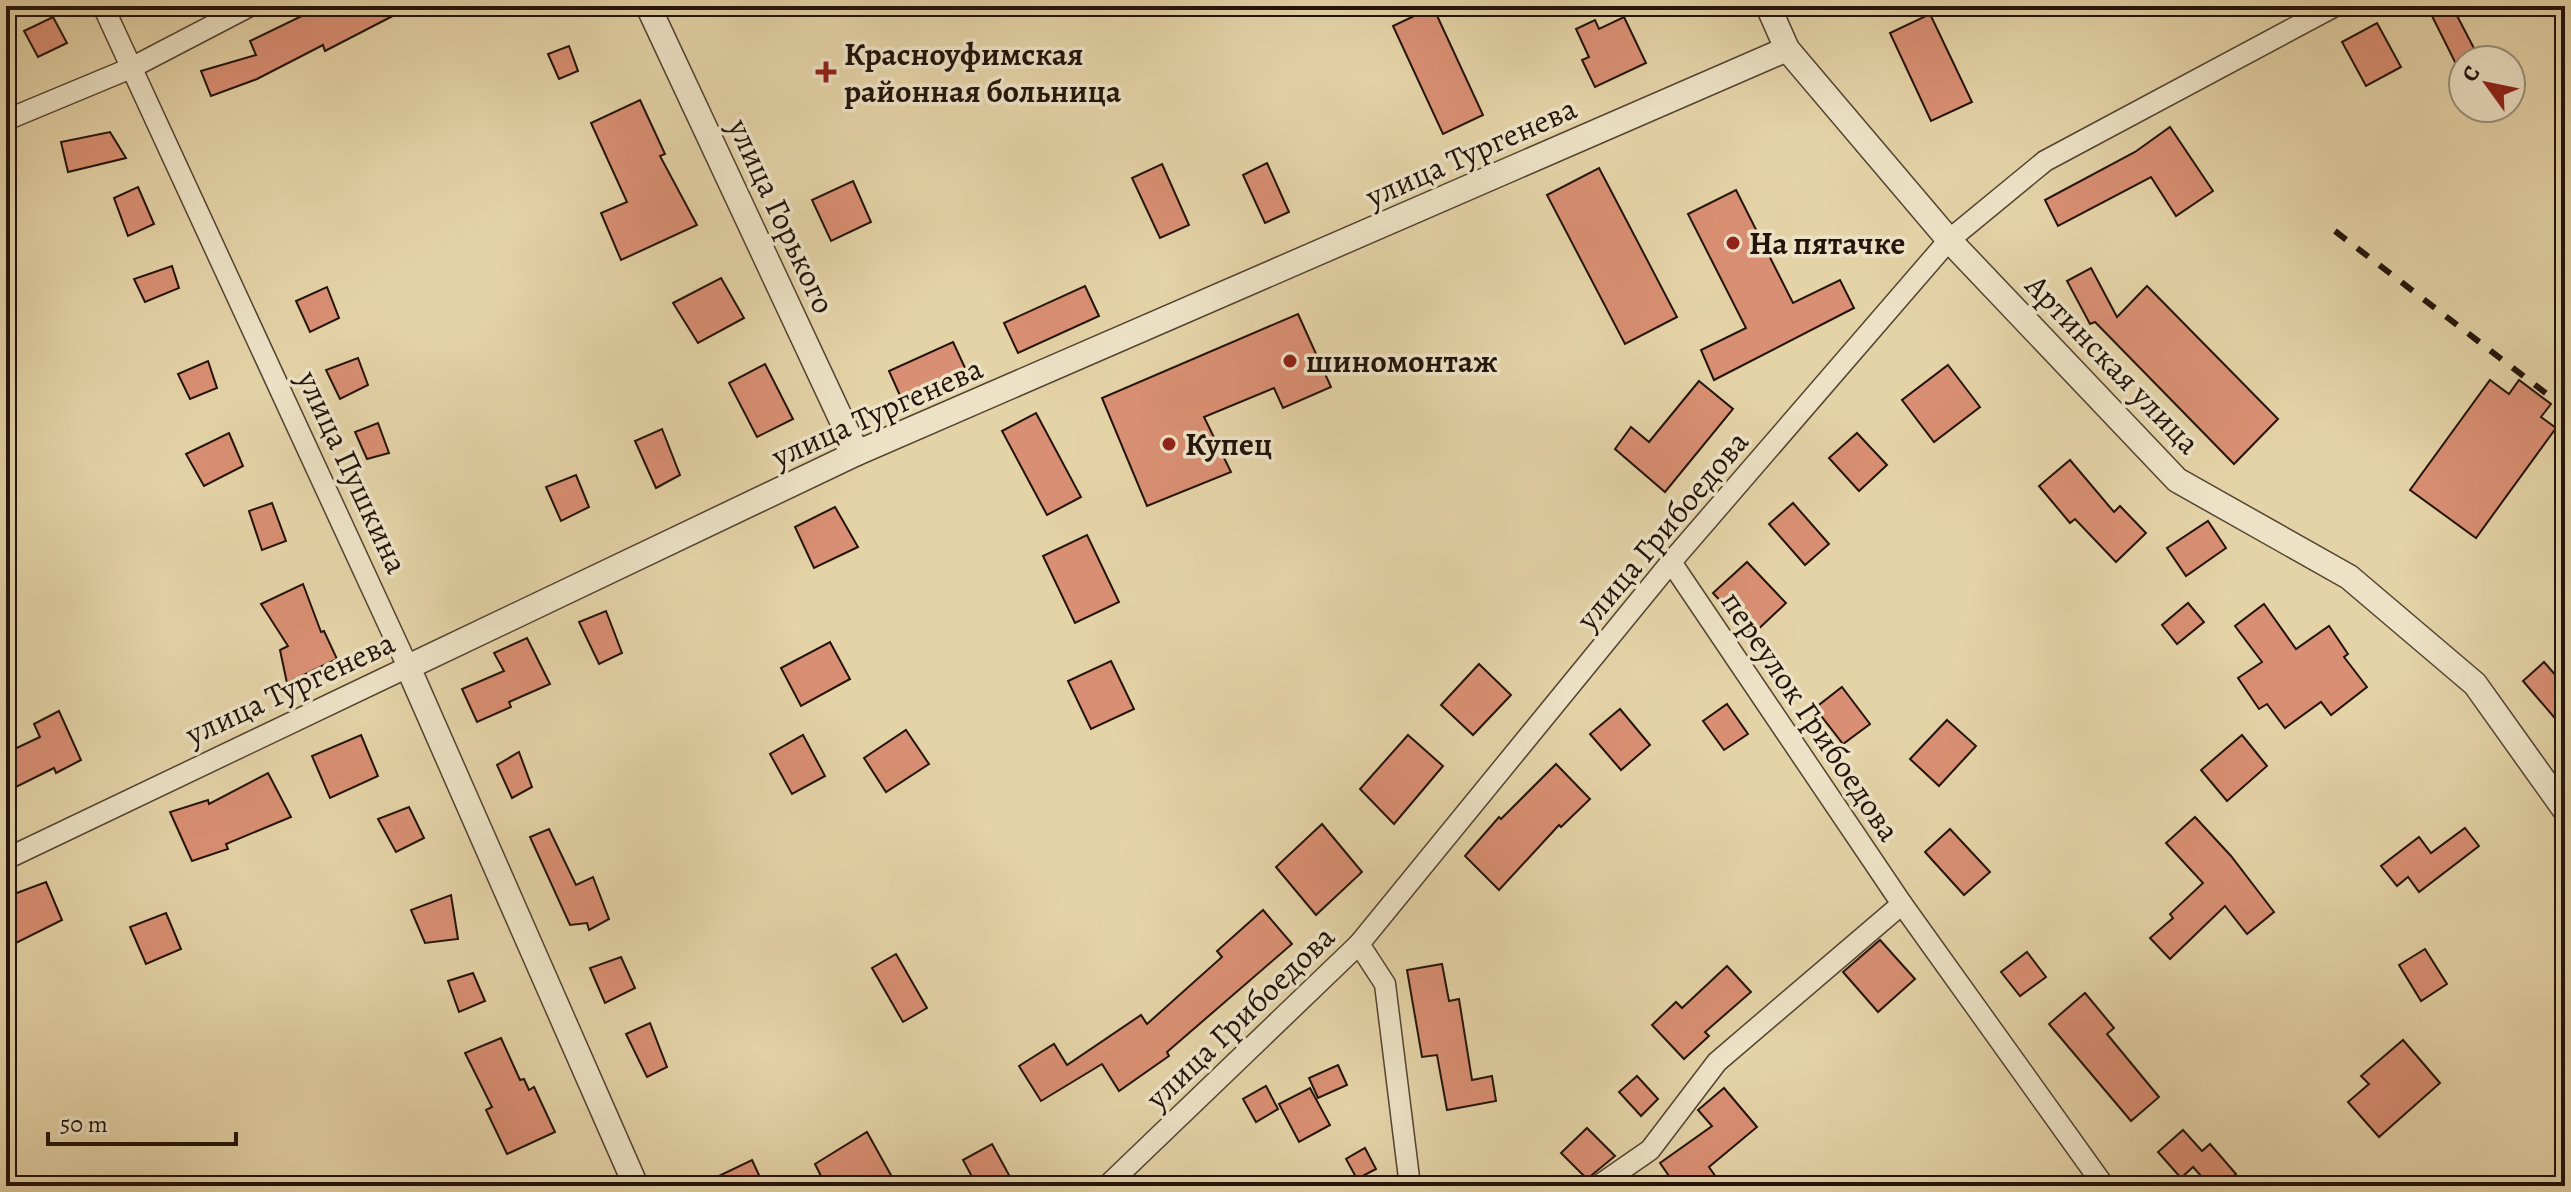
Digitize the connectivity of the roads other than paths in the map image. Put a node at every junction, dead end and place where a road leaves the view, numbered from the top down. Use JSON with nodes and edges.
{"nodes":[{"id":1,"x":103,"y":6,"type":"edge"},
{"id":2,"x":250,"y":6,"type":"edge"},
{"id":3,"x":648,"y":6,"type":"edge"},
{"id":4,"x":1768,"y":6,"type":"edge"},
{"id":5,"x":2335,"y":6,"type":"edge"},
{"id":6,"x":1787,"y":49,"type":"junction"},
{"id":7,"x":131,"y":68,"type":"junction"},
{"id":8,"x":6,"y":120,"type":"edge"},
{"id":9,"x":1949,"y":240,"type":"junction"},
{"id":10,"x":857,"y":453,"type":"junction"},
{"id":11,"x":1671,"y":562,"type":"junction"},
{"id":12,"x":408,"y":667,"type":"junction"},
{"id":13,"x":2565,"y":810,"type":"edge"},
{"id":14,"x":6,"y":859,"type":"edge"},
{"id":15,"x":1902,"y":904,"type":"junction"},
{"id":16,"x":1359,"y":944,"type":"junction"},
{"id":17,"x":2103,"y":1185,"type":"edge"},
{"id":18,"x":636,"y":1186,"type":"edge"},
{"id":19,"x":1107,"y":1186,"type":"edge"},
{"id":20,"x":1410,"y":1186,"type":"edge"},
{"id":21,"x":1598,"y":1186,"type":"edge"}],
"edges":[{"from":1,"to":7,"type":"street","name":"улица Пушкина"},
{"from":2,"to":7,"type":"street"},
{"from":3,"to":10,"type":"street","name":"улица Горького"},
{"from":4,"to":6,"type":"street","name":"Артинская улица"},
{"from":5,"to":9,"type":"street","name":"улица Грибоедова"},
{"from":6,"to":9,"type":"street","name":"Артинская улица"},
{"from":6,"to":10,"type":"street","name":"улица Тургенева"},
{"from":7,"to":8,"type":"street"},
{"from":7,"to":12,"type":"street","name":"улица Пушкина"},
{"from":9,"to":11,"type":"street","name":"улица Грибоедова"},
{"from":9,"to":13,"type":"street","name":"Артинская улица"},
{"from":10,"to":12,"type":"street","name":"улица Тургенева"},
{"from":11,"to":15,"type":"street","name":"переулок Грибоедова"},
{"from":11,"to":16,"type":"street","name":"улица Грибоедова"},
{"from":12,"to":14,"type":"street","name":"улица Тургенева"},
{"from":12,"to":18,"type":"street","name":"улица Пушкина"},
{"from":15,"to":17,"type":"street","name":"переулок Грибоедова"},
{"from":15,"to":21,"type":"street"},
{"from":16,"to":19,"type":"street","name":"улица Грибоедова"},
{"from":16,"to":20,"type":"street"}]}
